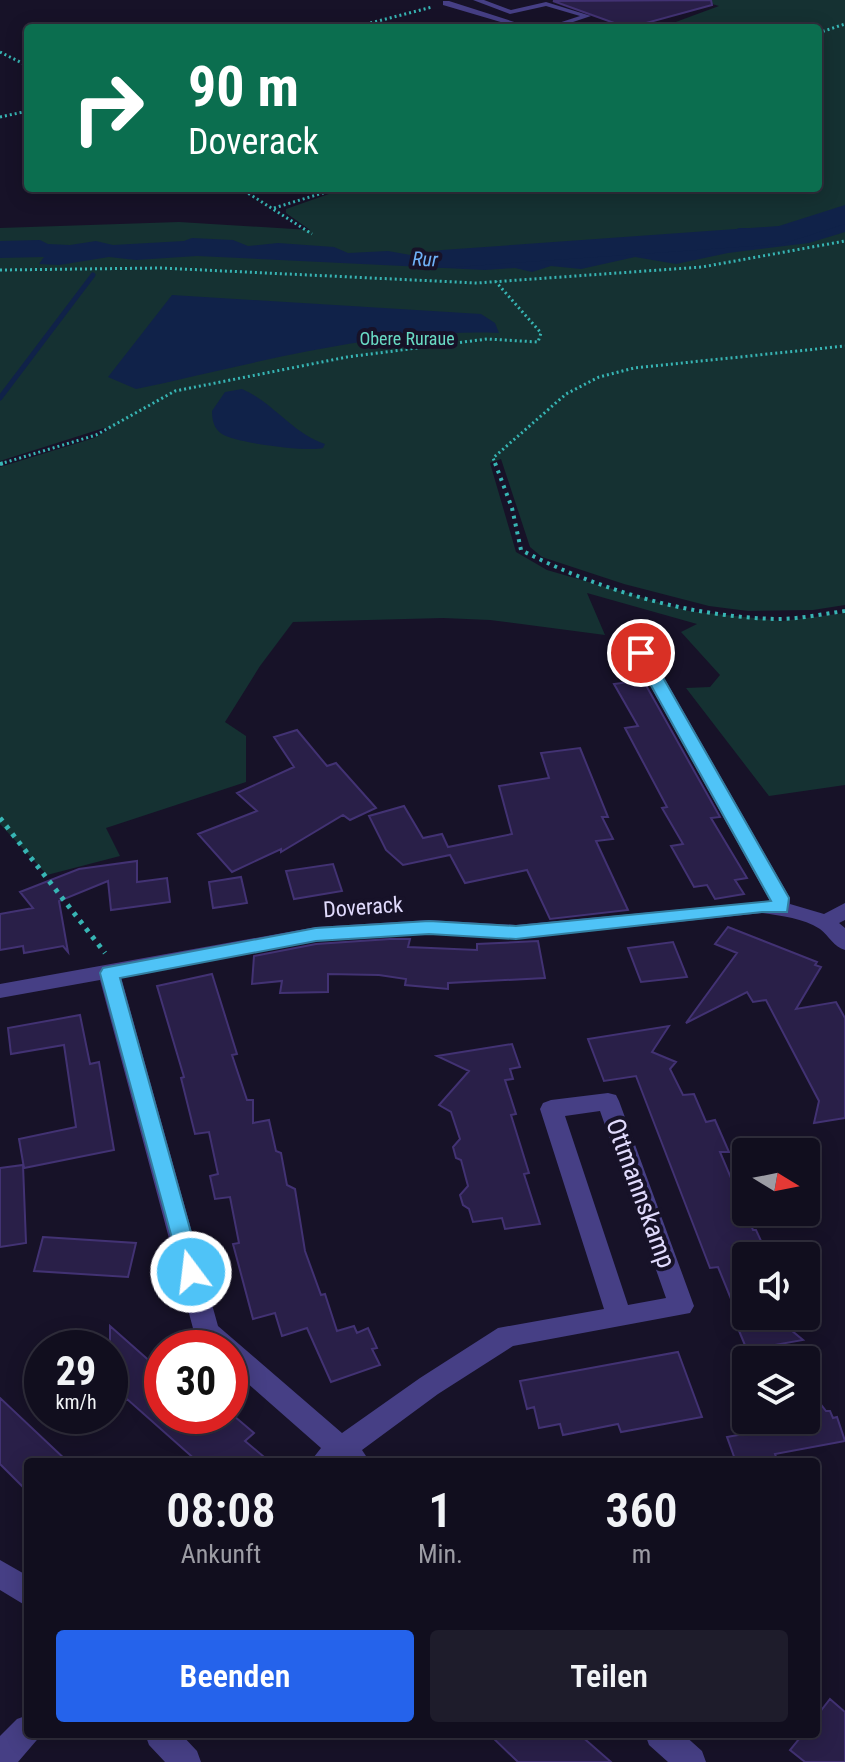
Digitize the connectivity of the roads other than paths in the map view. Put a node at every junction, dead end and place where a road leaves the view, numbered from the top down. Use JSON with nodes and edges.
{"nodes":[{"id":1,"x":456,"y":0,"type":"edge"},
{"id":2,"x":477,"y":0,"type":"edge"},
{"id":3,"x":516,"y":24,"type":"edge"},
{"id":4,"x":560,"y":24,"type":"edge"},
{"id":5,"x":641,"y":653,"type":"dead end"},
{"id":6,"x":780,"y":908,"type":"junction"},
{"id":7,"x":845,"y":910,"type":"edge"},
{"id":8,"x":825,"y":923,"type":"junction"},
{"id":9,"x":845,"y":943,"type":"edge"},
{"id":10,"x":114,"y":972,"type":"junction"},
{"id":11,"x":0,"y":991,"type":"edge"},
{"id":12,"x":619,"y":1317,"type":"junction"},
{"id":13,"x":206,"y":1330,"type":"edge"},
{"id":14,"x":248,"y":1369,"type":"edge"},
{"id":15,"x":340,"y":1457,"type":"edge"},
{"id":16,"x":0,"y":1573,"type":"edge"},
{"id":17,"x":24,"y":1590,"type":"edge"},
{"id":18,"x":24,"y":1734,"type":"edge"},
{"id":19,"x":164,"y":1738,"type":"edge"},
{"id":20,"x":664,"y":1738,"type":"edge"},
{"id":21,"x":0,"y":1758,"type":"edge"},
{"id":22,"x":186,"y":1762,"type":"edge"},
{"id":23,"x":691,"y":1762,"type":"edge"}],
"edges":[{"from":1,"to":3,"type":"lane"},
{"from":2,"to":4,"type":"lane"},
{"from":5,"to":6,"type":"street"},
{"from":6,"to":8,"type":"street","name":"Doverack"},
{"from":6,"to":10,"type":"street","name":"Doverack"},
{"from":7,"to":8,"type":"street"},
{"from":8,"to":9,"type":"street"},
{"from":10,"to":11,"type":"street","name":"Doverack"},
{"from":10,"to":13,"type":"street"},
{"from":12,"to":12,"type":"street","name":"Ottmannskamp"},
{"from":12,"to":15,"type":"street","name":"Ottmannskamp"},
{"from":14,"to":15,"type":"street"},
{"from":16,"to":17,"type":"street"},
{"from":18,"to":21,"type":"street"},
{"from":19,"to":22,"type":"street"},
{"from":20,"to":23,"type":"street"}]}
